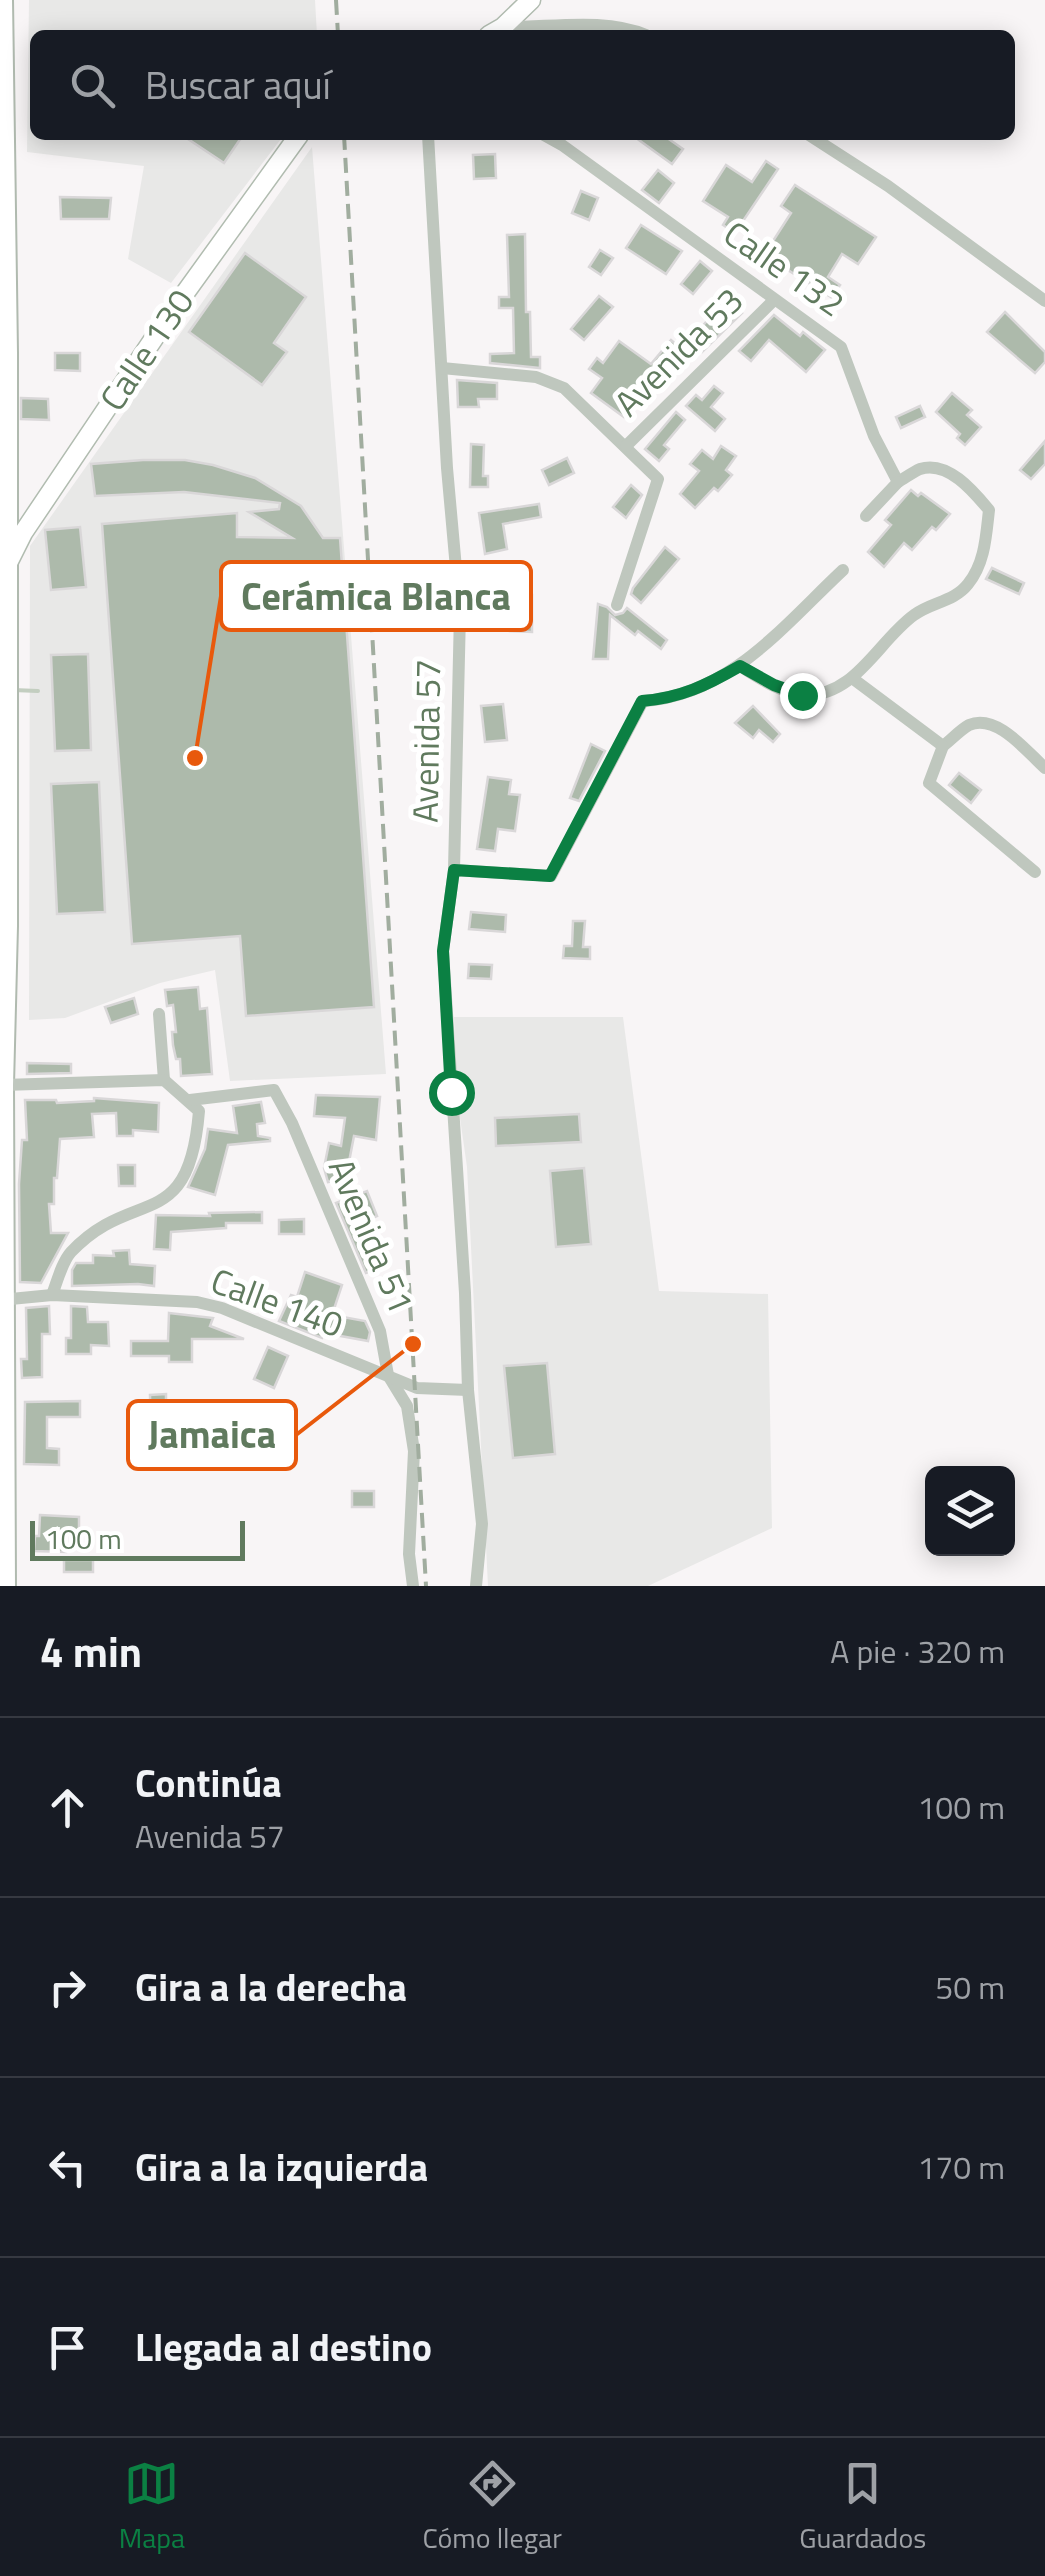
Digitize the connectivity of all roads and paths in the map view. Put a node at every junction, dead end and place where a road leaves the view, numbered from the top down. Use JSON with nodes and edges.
{"nodes":[{"id":1,"x":2,"y":0,"type":"edge"},
{"id":2,"x":531,"y":0,"type":"edge"},
{"id":3,"x":497,"y":30,"type":"edge"},
{"id":4,"x":565,"y":30,"type":"edge"},
{"id":5,"x":635,"y":30,"type":"edge"},
{"id":6,"x":2,"y":95,"type":"edge"},
{"id":7,"x":295,"y":140,"type":"edge"},
{"id":8,"x":428,"y":140,"type":"edge"},
{"id":9,"x":551,"y":140,"type":"edge"},
{"id":10,"x":817,"y":140,"type":"edge"},
{"id":11,"x":3,"y":203,"type":"edge"},
{"id":12,"x":774,"y":300,"type":"junction"},
{"id":13,"x":1045,"y":301,"type":"edge"},
{"id":14,"x":442,"y":368,"type":"junction"},
{"id":15,"x":626,"y":446,"type":"junction"},
{"id":16,"x":898,"y":482,"type":"junction"},
{"id":17,"x":866,"y":516,"type":"dead end"},
{"id":18,"x":4,"y":570,"type":"junction"},
{"id":19,"x":842,"y":570,"type":"dead end"},
{"id":20,"x":618,"y":606,"type":"dead end"},
{"id":21,"x":740,"y":666,"type":"junction"},
{"id":22,"x":852,"y":678,"type":"junction"},
{"id":23,"x":943,"y":746,"type":"junction"},
{"id":24,"x":1045,"y":768,"type":"edge"},
{"id":25,"x":454,"y":870,"type":"junction"},
{"id":26,"x":1035,"y":872,"type":"dead end"},
{"id":27,"x":2,"y":1014,"type":"edge"},
{"id":28,"x":159,"y":1014,"type":"dead end"},
{"id":29,"x":164,"y":1080,"type":"junction"},
{"id":30,"x":3,"y":1085,"type":"junction"},
{"id":31,"x":190,"y":1100,"type":"junction"},
{"id":32,"x":2,"y":1155,"type":"edge"},
{"id":33,"x":52,"y":1295,"type":"junction"},
{"id":34,"x":2,"y":1300,"type":"edge"},
{"id":35,"x":388,"y":1375,"type":"junction"},
{"id":36,"x":468,"y":1390,"type":"junction"},
{"id":37,"x":2,"y":1428,"type":"edge"},
{"id":38,"x":5,"y":1586,"type":"edge"},
{"id":39,"x":413,"y":1586,"type":"edge"},
{"id":40,"x":476,"y":1586,"type":"edge"}],
"edges":[{"from":1,"to":6,"type":"main road"},
{"from":2,"to":3,"type":"main road"},
{"from":4,"to":5,"type":"street"},
{"from":6,"to":11,"type":"main road"},
{"from":7,"to":18,"type":"main road","name":"Calle 130"},
{"from":8,"to":14,"type":"street","name":"Avenida 57"},
{"from":9,"to":12,"type":"street","name":"Calle 132"},
{"from":10,"to":13,"type":"street"},
{"from":11,"to":18,"type":"main road"},
{"from":12,"to":15,"type":"street","name":"Avenida 53"},
{"from":12,"to":16,"type":"street","name":"Calle 132"},
{"from":14,"to":15,"type":"street"},
{"from":14,"to":25,"type":"street","name":"Avenida 57"},
{"from":15,"to":20,"type":"street"},
{"from":16,"to":17,"type":"street"},
{"from":16,"to":22,"type":"street"},
{"from":18,"to":27,"type":"main road"},
{"from":19,"to":21,"type":"street"},
{"from":21,"to":22,"type":"street"},
{"from":21,"to":25,"type":"street"},
{"from":22,"to":23,"type":"street"},
{"from":23,"to":24,"type":"street"},
{"from":23,"to":26,"type":"street"},
{"from":25,"to":36,"type":"street","name":"Avenida 57"},
{"from":27,"to":30,"type":"main road"},
{"from":28,"to":29,"type":"street"},
{"from":29,"to":30,"type":"street"},
{"from":29,"to":31,"type":"street"},
{"from":30,"to":32,"type":"main road"},
{"from":31,"to":33,"type":"street"},
{"from":31,"to":35,"type":"street","name":"Avenida 51"},
{"from":32,"to":34,"type":"main road"},
{"from":33,"to":34,"type":"street","name":"Calle 140"},
{"from":33,"to":35,"type":"street","name":"Calle 140"},
{"from":34,"to":37,"type":"main road"},
{"from":35,"to":36,"type":"street","name":"Calle 140"},
{"from":35,"to":39,"type":"street","name":"Avenida 51"},
{"from":36,"to":40,"type":"street","name":"Avenida 57"},
{"from":37,"to":38,"type":"main road"}]}
